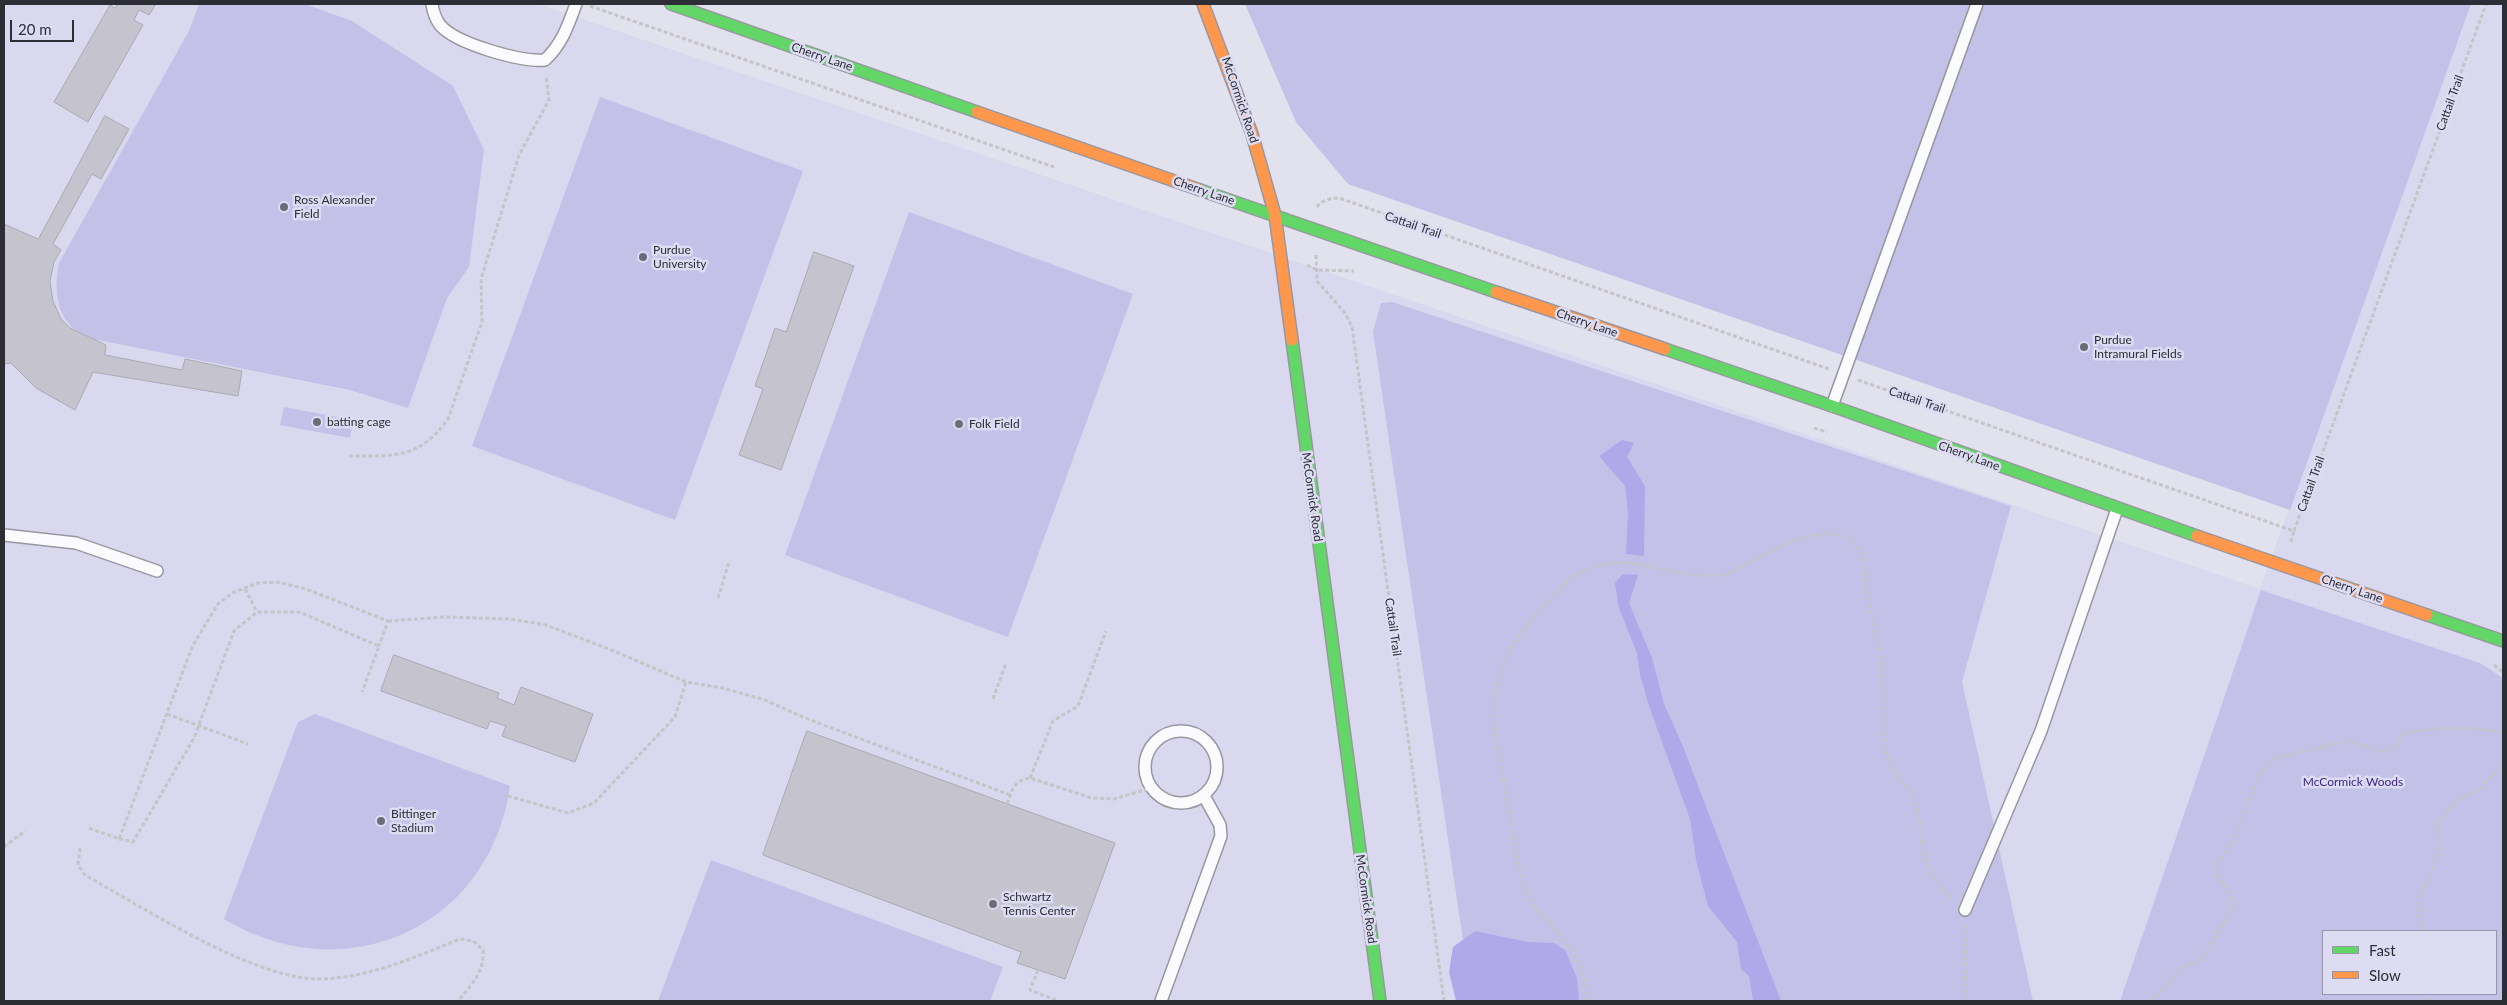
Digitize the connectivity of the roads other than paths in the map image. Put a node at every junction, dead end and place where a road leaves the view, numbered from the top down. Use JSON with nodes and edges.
{"nodes":[{"id":1,"x":432,"y":4,"type":"edge"},
{"id":2,"x":576,"y":4,"type":"edge"},
{"id":3,"x":671,"y":4,"type":"edge"},
{"id":4,"x":1203,"y":4,"type":"edge"},
{"id":5,"x":1978,"y":4,"type":"edge"},
{"id":6,"x":1275,"y":215,"type":"junction"},
{"id":7,"x":1832,"y":406,"type":"junction"},
{"id":8,"x":2117,"y":509,"type":"junction"},
{"id":9,"x":4,"y":535,"type":"edge"},
{"id":10,"x":157,"y":571,"type":"dead end"},
{"id":11,"x":2503,"y":641,"type":"edge"},
{"id":12,"x":1204,"y":796,"type":"junction"},
{"id":13,"x":1965,"y":910,"type":"road end"},
{"id":14,"x":1161,"y":1001,"type":"edge"},
{"id":15,"x":1380,"y":1001,"type":"edge"}],
"edges":[{"from":1,"to":2,"type":"lane"},
{"from":3,"to":6,"type":"street","name":"Cherry Lane"},
{"from":4,"to":6,"type":"street","name":"McCormick Road"},
{"from":5,"to":7,"type":"lane"},
{"from":6,"to":7,"type":"street","name":"Cherry Lane"},
{"from":6,"to":15,"type":"street","name":"McCormick Road"},
{"from":7,"to":8,"type":"street","name":"Cherry Lane"},
{"from":8,"to":11,"type":"street","name":"Cherry Lane"},
{"from":8,"to":13,"type":"lane"},
{"from":9,"to":10,"type":"lane"},
{"from":12,"to":12,"type":"lane"},
{"from":12,"to":14,"type":"lane"}]}
